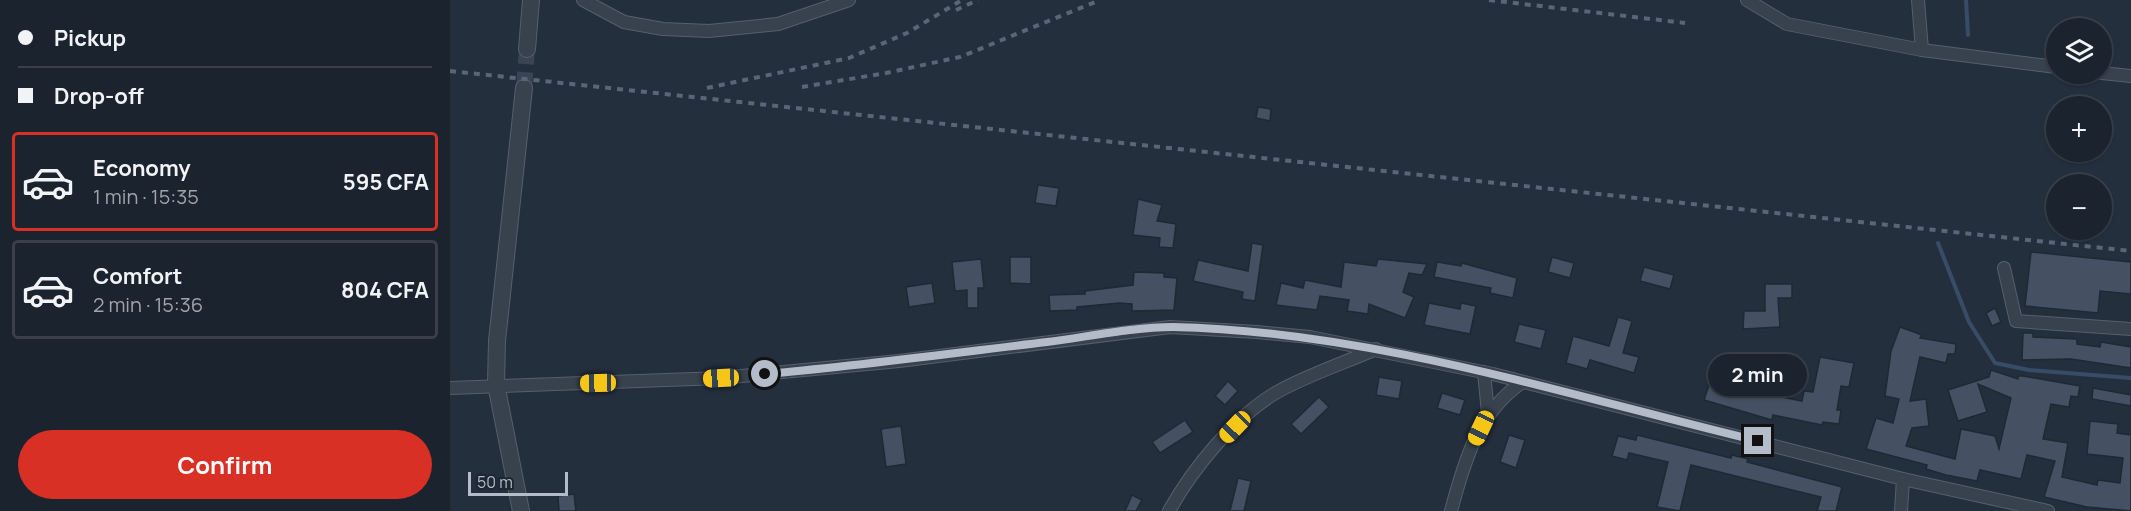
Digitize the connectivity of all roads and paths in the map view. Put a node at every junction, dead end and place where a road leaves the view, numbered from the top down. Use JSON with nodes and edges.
{"nodes":[{"id":1,"x":531,"y":0,"type":"edge"},
{"id":2,"x":583,"y":0,"type":"edge"},
{"id":3,"x":849,"y":0,"type":"edge"},
{"id":4,"x":1747,"y":0,"type":"edge"},
{"id":5,"x":1918,"y":0,"type":"edge"},
{"id":6,"x":527,"y":49,"type":"tunnel mouth"},
{"id":7,"x":1922,"y":50,"type":"junction"},
{"id":8,"x":2046,"y":66,"type":"edge"},
{"id":9,"x":2112,"y":74,"type":"edge"},
{"id":10,"x":2131,"y":76,"type":"edge"},
{"id":11,"x":524,"y":88,"type":"tunnel mouth"},
{"id":12,"x":2004,"y":268,"type":"dead end"},
{"id":13,"x":2131,"y":329,"type":"edge"},
{"id":14,"x":1376,"y":349,"type":"junction"},
{"id":15,"x":1484,"y":372,"type":"junction"},
{"id":16,"x":1521,"y":383,"type":"junction"},
{"id":17,"x":496,"y":384,"type":"junction"},
{"id":18,"x":450,"y":388,"type":"edge"},
{"id":19,"x":1488,"y":413,"type":"junction"},
{"id":20,"x":1903,"y":478,"type":"junction"},
{"id":21,"x":521,"y":511,"type":"edge"},
{"id":22,"x":1169,"y":511,"type":"edge"},
{"id":23,"x":1451,"y":511,"type":"edge"},
{"id":24,"x":1901,"y":511,"type":"edge"},
{"id":25,"x":2048,"y":511,"type":"edge"}],
"edges":[{"from":1,"to":6,"type":"street"},
{"from":2,"to":3,"type":"street"},
{"from":4,"to":7,"type":"street"},
{"from":5,"to":7,"type":"street"},
{"from":7,"to":8,"type":"street"},
{"from":9,"to":10,"type":"street"},
{"from":11,"to":17,"type":"street"},
{"from":12,"to":13,"type":"street"},
{"from":14,"to":15,"type":"street"},
{"from":14,"to":17,"type":"street"},
{"from":14,"to":22,"type":"street"},
{"from":15,"to":16,"type":"street"},
{"from":15,"to":19,"type":"street"},
{"from":16,"to":19,"type":"street"},
{"from":16,"to":20,"type":"street"},
{"from":17,"to":18,"type":"street"},
{"from":17,"to":21,"type":"street"},
{"from":19,"to":23,"type":"street"},
{"from":20,"to":24,"type":"street"},
{"from":20,"to":25,"type":"street"}]}
